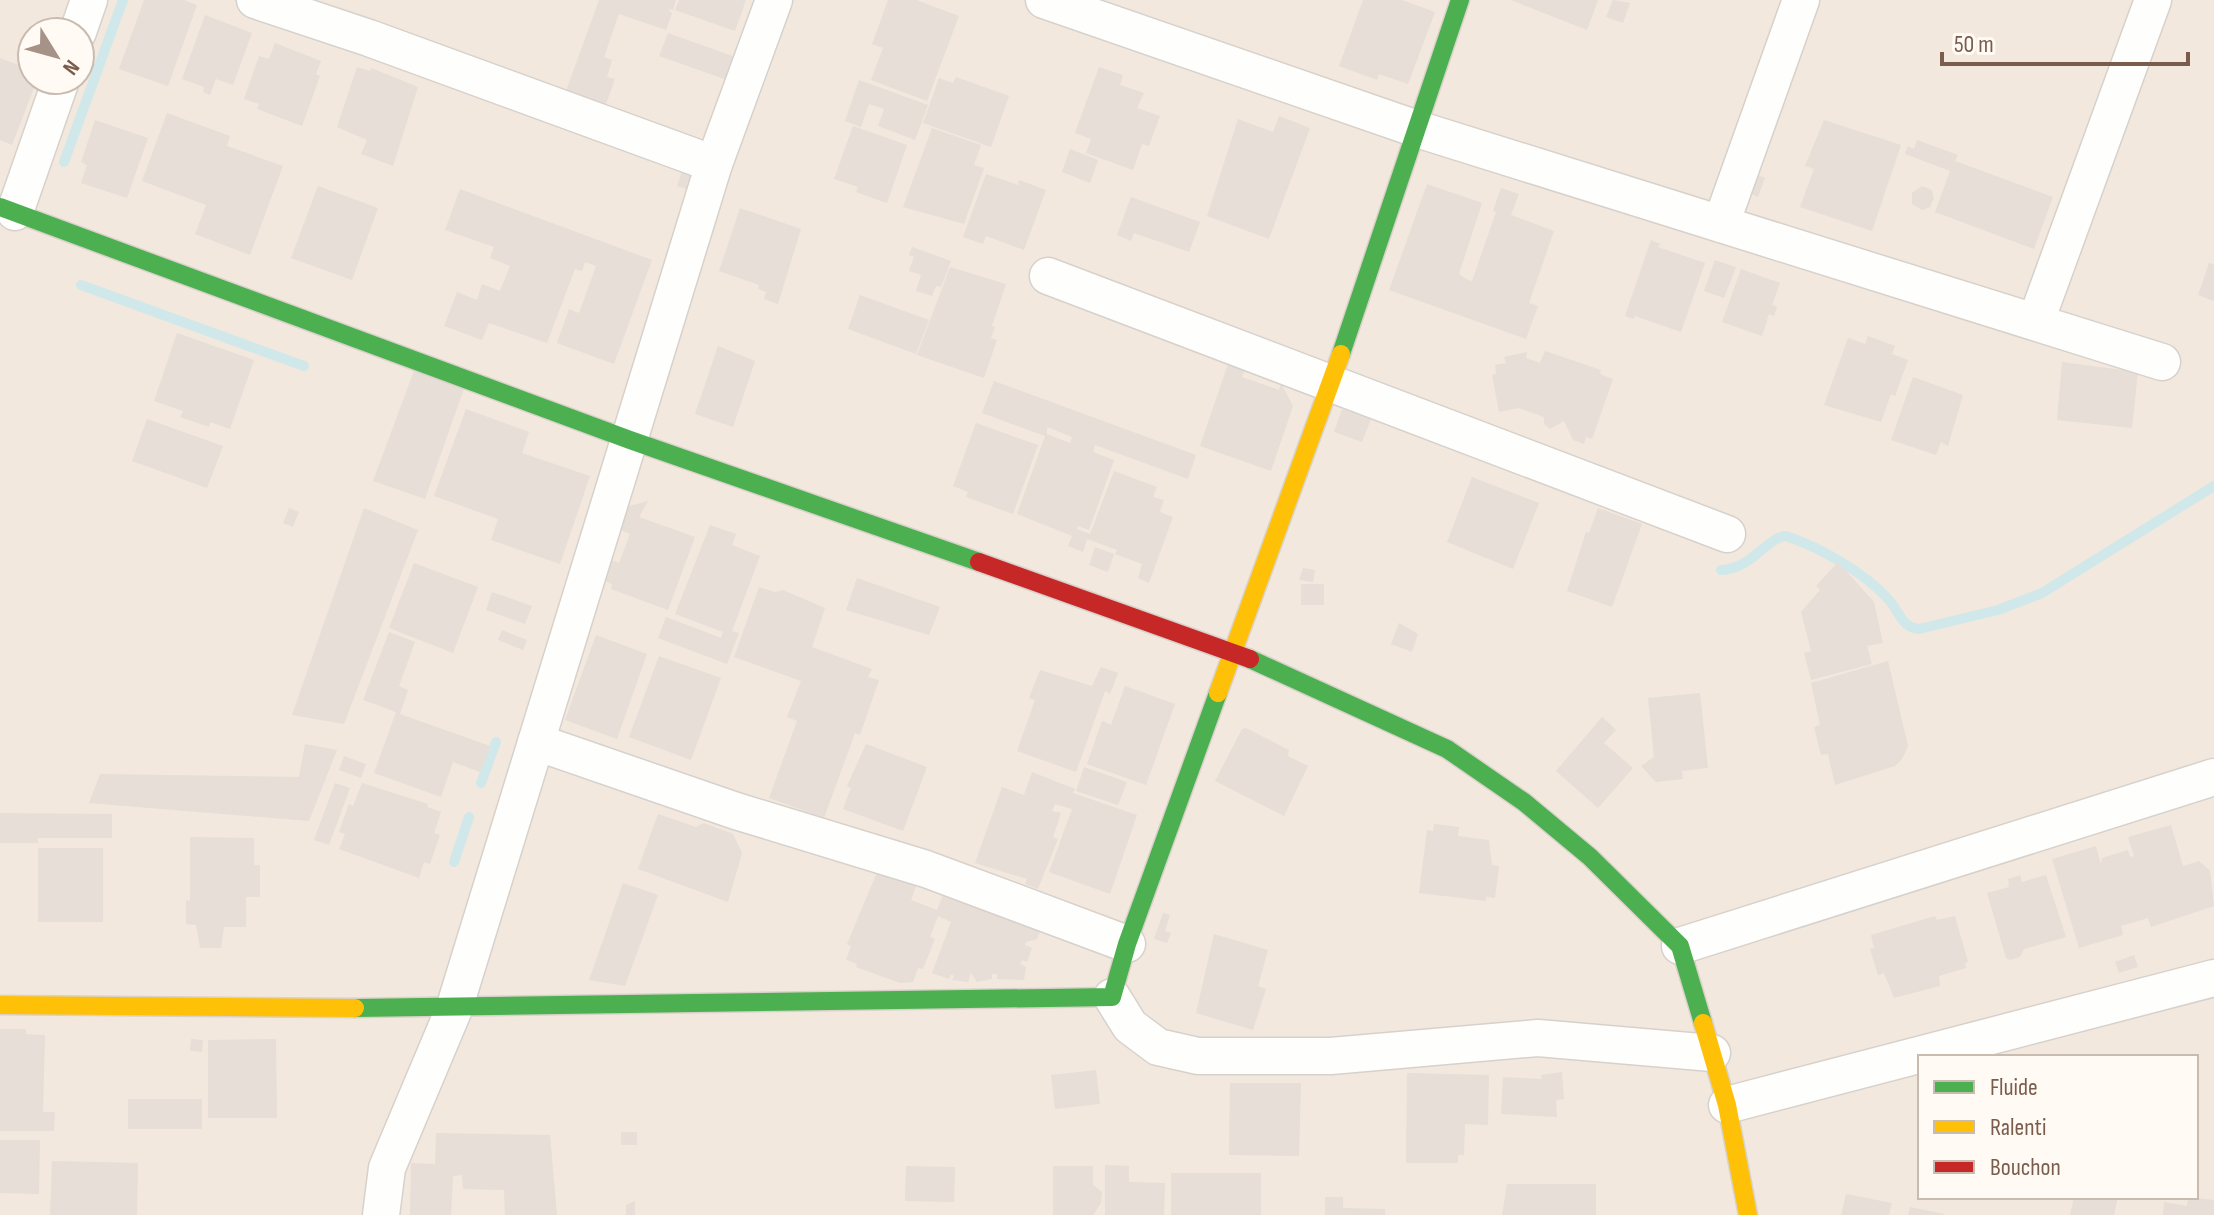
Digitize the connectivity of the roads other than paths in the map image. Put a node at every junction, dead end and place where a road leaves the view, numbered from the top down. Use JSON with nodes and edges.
{"nodes":[{"id":1,"x":255,"y":0,"type":"edge"},
{"id":2,"x":774,"y":0,"type":"edge"},
{"id":3,"x":1044,"y":0,"type":"edge"},
{"id":4,"x":1460,"y":0,"type":"edge"},
{"id":5,"x":1801,"y":0,"type":"edge"},
{"id":6,"x":2153,"y":0,"type":"edge"},
{"id":7,"x":54,"y":96,"type":"edge"},
{"id":8,"x":1417,"y":129,"type":"junction"},
{"id":9,"x":714,"y":164,"type":"junction"},
{"id":10,"x":7,"y":209,"type":"edge"},
{"id":11,"x":1721,"y":224,"type":"junction"},
{"id":12,"x":1048,"y":276,"type":"dead end"},
{"id":13,"x":2036,"y":321,"type":"junction"},
{"id":14,"x":2162,"y":362,"type":"dead end"},
{"id":15,"x":1331,"y":384,"type":"junction"},
{"id":16,"x":630,"y":440,"type":"junction"},
{"id":17,"x":1727,"y":534,"type":"dead end"},
{"id":18,"x":1234,"y":652,"type":"junction"},
{"id":19,"x":536,"y":742,"type":"junction"},
{"id":20,"x":2214,"y":777,"type":"edge"},
{"id":21,"x":1127,"y":944,"type":"junction"},
{"id":22,"x":1680,"y":946,"type":"junction"},
{"id":23,"x":2214,"y":978,"type":"edge"},
{"id":24,"x":1112,"y":997,"type":"junction"},
{"id":25,"x":0,"y":1005,"type":"edge"},
{"id":26,"x":454,"y":1009,"type":"junction"},
{"id":27,"x":1712,"y":1053,"type":"junction"},
{"id":28,"x":1918,"y":1055,"type":"edge"},
{"id":29,"x":1919,"y":1055,"type":"edge"},
{"id":30,"x":1727,"y":1105,"type":"junction"},
{"id":31,"x":381,"y":1215,"type":"edge"},
{"id":32,"x":1748,"y":1215,"type":"edge"}],
"edges":[{"from":1,"to":9,"type":"street"},
{"from":2,"to":9,"type":"street"},
{"from":3,"to":8,"type":"street"},
{"from":4,"to":8,"type":"street"},
{"from":5,"to":11,"type":"street"},
{"from":6,"to":13,"type":"street"},
{"from":7,"to":10,"type":"street"},
{"from":8,"to":11,"type":"street"},
{"from":8,"to":15,"type":"street"},
{"from":9,"to":16,"type":"street"},
{"from":10,"to":16,"type":"street"},
{"from":11,"to":13,"type":"street"},
{"from":12,"to":15,"type":"street"},
{"from":13,"to":14,"type":"street"},
{"from":15,"to":17,"type":"street"},
{"from":15,"to":18,"type":"street"},
{"from":16,"to":18,"type":"street"},
{"from":16,"to":19,"type":"street"},
{"from":18,"to":21,"type":"street"},
{"from":18,"to":22,"type":"street"},
{"from":19,"to":21,"type":"street"},
{"from":19,"to":26,"type":"street"},
{"from":20,"to":22,"type":"street"},
{"from":21,"to":24,"type":"street"},
{"from":22,"to":27,"type":"street"},
{"from":23,"to":29,"type":"street"},
{"from":24,"to":26,"type":"street"},
{"from":24,"to":27,"type":"street"},
{"from":25,"to":26,"type":"street"},
{"from":26,"to":31,"type":"street"},
{"from":27,"to":30,"type":"street"},
{"from":28,"to":30,"type":"street"},
{"from":30,"to":32,"type":"street"}]}
